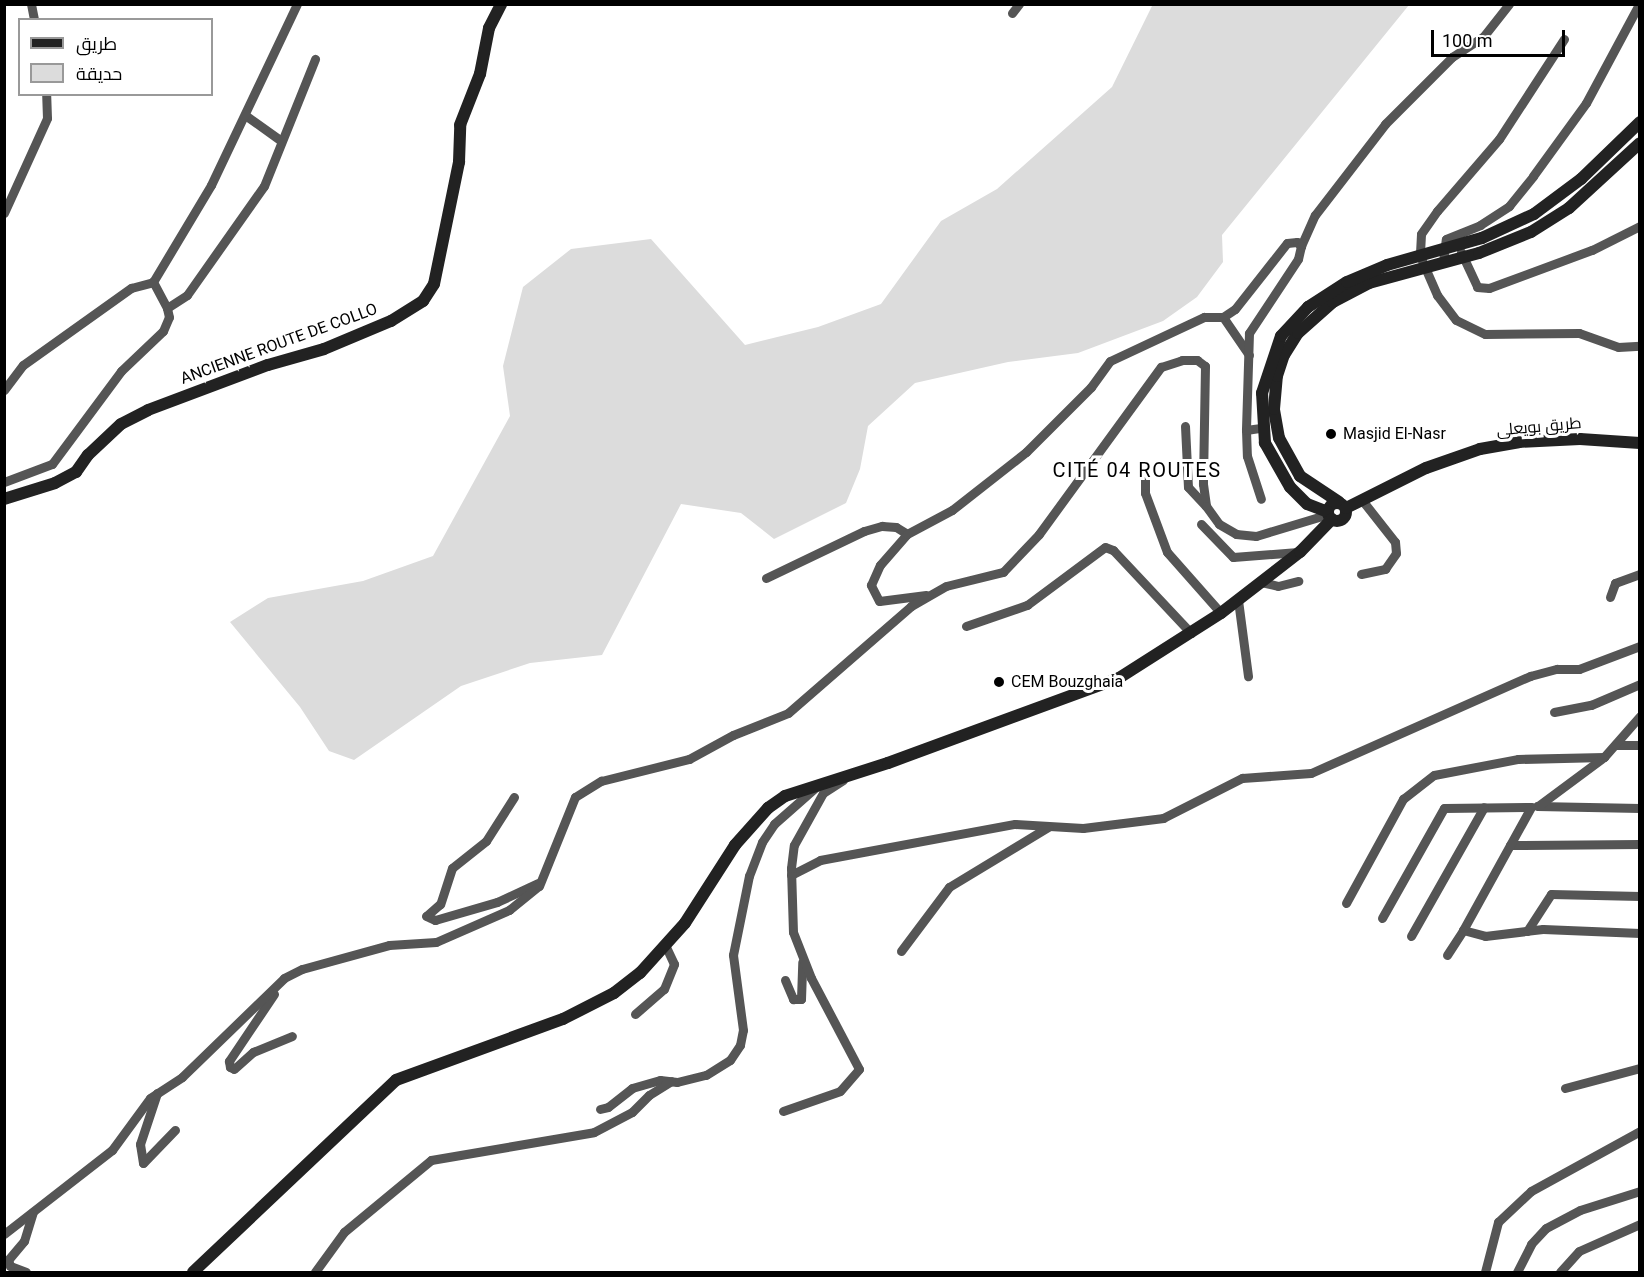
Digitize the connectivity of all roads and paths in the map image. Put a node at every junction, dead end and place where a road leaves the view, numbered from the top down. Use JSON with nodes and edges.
{"nodes":[{"id":1,"x":297,"y":4,"type":"edge"},
{"id":2,"x":501,"y":4,"type":"edge"},
{"id":3,"x":1019,"y":4,"type":"edge"},
{"id":4,"x":1509,"y":4,"type":"edge"},
{"id":5,"x":1639,"y":4,"type":"edge"},
{"id":6,"x":1012,"y":14,"type":"dead end"},
{"id":7,"x":1564,"y":39,"type":"dead end"},
{"id":8,"x":315,"y":59,"type":"dead end"},
{"id":9,"x":46,"y":96,"type":"edge"},
{"id":10,"x":244,"y":115,"type":"junction"},
{"id":11,"x":1640,"y":122,"type":"edge"},
{"id":12,"x":280,"y":140,"type":"junction"},
{"id":13,"x":1640,"y":142,"type":"edge"},
{"id":14,"x":4,"y":213,"type":"edge"},
{"id":15,"x":1640,"y":226,"type":"edge"},
{"id":16,"x":1461,"y":244,"type":"junction"},
{"id":17,"x":1301,"y":246,"type":"junction"},
{"id":18,"x":1442,"y":256,"type":"junction"},
{"id":19,"x":1462,"y":258,"type":"junction"},
{"id":20,"x":1422,"y":262,"type":"junction"},
{"id":21,"x":153,"y":282,"type":"junction"},
{"id":22,"x":168,"y":308,"type":"junction"},
{"id":23,"x":1223,"y":317,"type":"junction"},
{"id":24,"x":1640,"y":346,"type":"edge"},
{"id":25,"x":1249,"y":355,"type":"junction"},
{"id":26,"x":4,"y":390,"type":"edge"},
{"id":27,"x":1185,"y":426,"type":"dead end"},
{"id":28,"x":1261,"y":428,"type":"junction"},
{"id":29,"x":1246,"y":430,"type":"junction"},
{"id":30,"x":1640,"y":443,"type":"edge"},
{"id":31,"x":1145,"y":464,"type":"dead end"},
{"id":32,"x":4,"y":482,"type":"edge"},
{"id":33,"x":4,"y":499,"type":"edge"},
{"id":34,"x":1261,"y":499,"type":"dead end"},
{"id":35,"x":1362,"y":500,"type":"junction"},
{"id":36,"x":1342,"y":505,"type":"junction"},
{"id":37,"x":1206,"y":506,"type":"junction"},
{"id":38,"x":1330,"y":515,"type":"junction"},
{"id":39,"x":1201,"y":524,"type":"dead end"},
{"id":40,"x":908,"y":534,"type":"junction"},
{"id":41,"x":1300,"y":552,"type":"junction"},
{"id":42,"x":1264,"y":556,"type":"junction"},
{"id":43,"x":1276,"y":571,"type":"junction"},
{"id":44,"x":1361,"y":574,"type":"dead end"},
{"id":45,"x":1640,"y":574,"type":"edge"},
{"id":46,"x":766,"y":578,"type":"dead end"},
{"id":47,"x":1299,"y":581,"type":"dead end"},
{"id":48,"x":1261,"y":582,"type":"junction"},
{"id":49,"x":929,"y":595,"type":"junction"},
{"id":50,"x":1610,"y":597,"type":"dead end"},
{"id":51,"x":1238,"y":600,"type":"junction"},
{"id":52,"x":1221,"y":613,"type":"junction"},
{"id":53,"x":966,"y":626,"type":"dead end"},
{"id":54,"x":1191,"y":633,"type":"junction"},
{"id":55,"x":1640,"y":646,"type":"edge"},
{"id":56,"x":1248,"y":676,"type":"dead end"},
{"id":57,"x":1640,"y":684,"type":"edge"},
{"id":58,"x":1554,"y":712,"type":"dead end"},
{"id":59,"x":1640,"y":716,"type":"edge"},
{"id":60,"x":1615,"y":745,"type":"junction"},
{"id":61,"x":1640,"y":745,"type":"edge"},
{"id":62,"x":1604,"y":757,"type":"junction"},
{"id":63,"x":855,"y":772,"type":"junction"},
{"id":64,"x":821,"y":782,"type":"junction"},
{"id":65,"x":514,"y":796,"type":"dead end"},
{"id":66,"x":1534,"y":806,"type":"junction"},
{"id":67,"x":1484,"y":807,"type":"junction"},
{"id":68,"x":1640,"y":808,"type":"edge"},
{"id":69,"x":1048,"y":827,"type":"junction"},
{"id":70,"x":1640,"y":844,"type":"edge"},
{"id":71,"x":1510,"y":845,"type":"junction"},
{"id":72,"x":791,"y":875,"type":"junction"},
{"id":73,"x":540,"y":882,"type":"junction"},
{"id":74,"x":1640,"y":896,"type":"edge"},
{"id":75,"x":1346,"y":903,"type":"dead end"},
{"id":76,"x":1382,"y":918,"type":"dead end"},
{"id":77,"x":1463,"y":930,"type":"junction"},
{"id":78,"x":1527,"y":931,"type":"junction"},
{"id":79,"x":1640,"y":933,"type":"edge"},
{"id":80,"x":1411,"y":936,"type":"dead end"},
{"id":81,"x":666,"y":947,"type":"junction"},
{"id":82,"x":901,"y":951,"type":"dead end"},
{"id":83,"x":801,"y":954,"type":"junction"},
{"id":84,"x":1447,"y":955,"type":"dead end"},
{"id":85,"x":284,"y":978,"type":"junction"},
{"id":86,"x":785,"y":980,"type":"dead end"},
{"id":87,"x":635,"y":1014,"type":"dead end"},
{"id":88,"x":292,"y":1035,"type":"dead end"},
{"id":89,"x":1640,"y":1068,"type":"edge"},
{"id":90,"x":671,"y":1081,"type":"junction"},
{"id":91,"x":1565,"y":1088,"type":"dead end"},
{"id":92,"x":158,"y":1093,"type":"junction"},
{"id":93,"x":600,"y":1109,"type":"dead end"},
{"id":94,"x":783,"y":1111,"type":"dead end"},
{"id":95,"x":175,"y":1130,"type":"dead end"},
{"id":96,"x":1640,"y":1131,"type":"edge"},
{"id":97,"x":1640,"y":1191,"type":"edge"},
{"id":98,"x":33,"y":1212,"type":"junction"},
{"id":99,"x":1640,"y":1224,"type":"edge"},
{"id":100,"x":4,"y":1234,"type":"edge"},
{"id":101,"x":26,"y":1272,"type":"edge"},
{"id":102,"x":193,"y":1272,"type":"edge"},
{"id":103,"x":315,"y":1272,"type":"edge"},
{"id":104,"x":1485,"y":1272,"type":"edge"},
{"id":105,"x":1517,"y":1272,"type":"edge"},
{"id":106,"x":1560,"y":1272,"type":"edge"}],
"edges":[{"from":1,"to":10,"type":"street"},
{"from":2,"to":33,"type":"main road","name":"ANCIENNE ROUTE DE COLLO"},
{"from":3,"to":6,"type":"street"},
{"from":4,"to":17,"type":"street"},
{"from":5,"to":18,"type":"street"},
{"from":7,"to":20,"type":"street"},
{"from":8,"to":12,"type":"street"},
{"from":9,"to":14,"type":"street"},
{"from":10,"to":12,"type":"street"},
{"from":10,"to":21,"type":"street"},
{"from":11,"to":16,"type":"main road"},
{"from":12,"to":22,"type":"street"},
{"from":13,"to":19,"type":"main road"},
{"from":15,"to":19,"type":"street"},
{"from":16,"to":18,"type":"main road"},
{"from":16,"to":19,"type":"street"},
{"from":17,"to":23,"type":"street"},
{"from":17,"to":25,"type":"street"},
{"from":18,"to":19,"type":"main road"},
{"from":18,"to":20,"type":"main road"},
{"from":20,"to":24,"type":"street"},
{"from":20,"to":28,"type":"main road"},
{"from":20,"to":36,"type":"main road"},
{"from":21,"to":22,"type":"street"},
{"from":21,"to":26,"type":"street"},
{"from":22,"to":32,"type":"street"},
{"from":23,"to":25,"type":"street"},
{"from":23,"to":40,"type":"street"},
{"from":25,"to":29,"type":"street"},
{"from":27,"to":37,"type":"street"},
{"from":28,"to":29,"type":"street"},
{"from":28,"to":38,"type":"main road"},
{"from":29,"to":34,"type":"street"},
{"from":30,"to":35,"type":"main road","name":"طريق بويعلى"},
{"from":31,"to":52,"type":"street"},
{"from":35,"to":36,"type":"main road","name":"طريق بويعلى"},
{"from":35,"to":44,"type":"street"},
{"from":36,"to":38,"type":"main road","name":"طريق بويعلى"},
{"from":37,"to":38,"type":"street"},
{"from":37,"to":49,"type":"street"},
{"from":38,"to":41,"type":"main road","name":"طريق بويعلى"},
{"from":39,"to":42,"type":"street"},
{"from":40,"to":46,"type":"street"},
{"from":40,"to":49,"type":"street"},
{"from":41,"to":42,"type":"street"},
{"from":41,"to":43,"type":"main road","name":"طريق بويعلى"},
{"from":42,"to":43,"type":"street"},
{"from":43,"to":48,"type":"main road","name":"طريق بويعلى"},
{"from":45,"to":50,"type":"street"},
{"from":47,"to":48,"type":"street"},
{"from":48,"to":51,"type":"main road","name":"طريق بويعلى"},
{"from":49,"to":73,"type":"street"},
{"from":51,"to":52,"type":"main road","name":"طريق بويعلى"},
{"from":51,"to":56,"type":"street"},
{"from":52,"to":54,"type":"main road","name":"طريق بويعلى"},
{"from":53,"to":54,"type":"street"},
{"from":54,"to":63,"type":"main road","name":"طريق بويعلى"},
{"from":55,"to":69,"type":"street"},
{"from":57,"to":58,"type":"street"},
{"from":59,"to":60,"type":"street"},
{"from":60,"to":61,"type":"street"},
{"from":60,"to":62,"type":"street"},
{"from":62,"to":66,"type":"street"},
{"from":62,"to":75,"type":"street"},
{"from":63,"to":64,"type":"main road","name":"طريق بويعلى"},
{"from":63,"to":72,"type":"street"},
{"from":64,"to":81,"type":"main road","name":"طريق بويعلى"},
{"from":64,"to":90,"type":"street"},
{"from":65,"to":73,"type":"street"},
{"from":66,"to":67,"type":"street"},
{"from":66,"to":68,"type":"street"},
{"from":66,"to":71,"type":"street"},
{"from":67,"to":76,"type":"street"},
{"from":67,"to":80,"type":"street"},
{"from":69,"to":72,"type":"street"},
{"from":69,"to":82,"type":"street"},
{"from":70,"to":71,"type":"street"},
{"from":71,"to":77,"type":"street"},
{"from":72,"to":83,"type":"street"},
{"from":73,"to":85,"type":"street"},
{"from":74,"to":78,"type":"street"},
{"from":77,"to":78,"type":"street"},
{"from":77,"to":84,"type":"street"},
{"from":78,"to":79,"type":"street"},
{"from":81,"to":87,"type":"street"},
{"from":81,"to":102,"type":"main road","name":"طريق بويعلى"},
{"from":83,"to":86,"type":"street"},
{"from":83,"to":94,"type":"street"},
{"from":85,"to":88,"type":"street"},
{"from":85,"to":92,"type":"street"},
{"from":89,"to":91,"type":"street"},
{"from":90,"to":93,"type":"street"},
{"from":90,"to":103,"type":"street"},
{"from":92,"to":95,"type":"street"},
{"from":92,"to":98,"type":"street"},
{"from":96,"to":104,"type":"street"},
{"from":97,"to":105,"type":"street"},
{"from":98,"to":100,"type":"street"},
{"from":98,"to":101,"type":"street"},
{"from":99,"to":106,"type":"street"}]}
